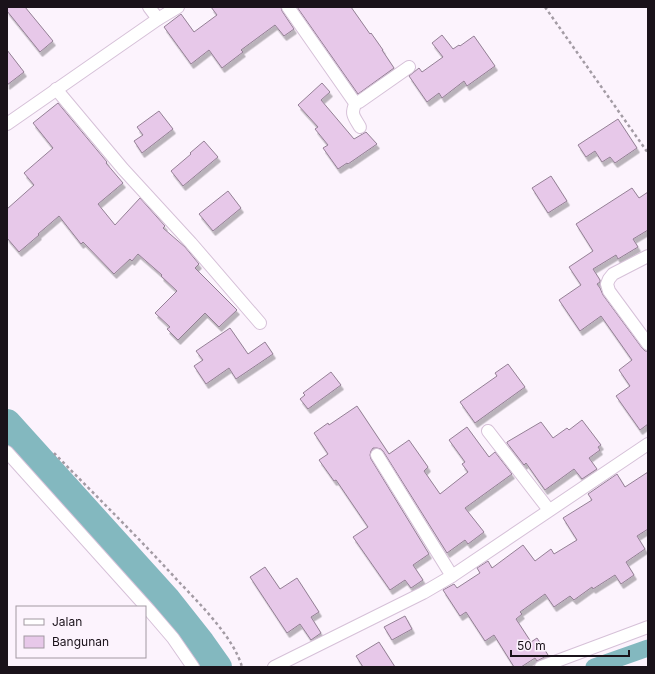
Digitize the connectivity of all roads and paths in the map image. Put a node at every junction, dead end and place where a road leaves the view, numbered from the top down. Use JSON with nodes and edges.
{"nodes":[{"id":1,"x":149,"y":7,"type":"edge"},
{"id":2,"x":178,"y":7,"type":"edge"},
{"id":3,"x":288,"y":7,"type":"edge"},
{"id":4,"x":545,"y":7,"type":"edge"},
{"id":5,"x":158,"y":19,"type":"junction"},
{"id":6,"x":408,"y":67,"type":"dead end"},
{"id":7,"x":56,"y":89,"type":"junction"},
{"id":8,"x":356,"y":102,"type":"junction"},
{"id":9,"x":7,"y":124,"type":"edge"},
{"id":10,"x":360,"y":128,"type":"dead end"},
{"id":11,"x":648,"y":153,"type":"edge"},
{"id":12,"x":648,"y":256,"type":"edge"},
{"id":13,"x":260,"y":323,"type":"dead end"},
{"id":14,"x":648,"y":344,"type":"edge"},
{"id":15,"x":488,"y":431,"type":"dead end"},
{"id":16,"x":648,"y":444,"type":"edge"},
{"id":17,"x":7,"y":452,"type":"edge"},
{"id":18,"x":54,"y":453,"type":"dead end"},
{"id":19,"x":377,"y":455,"type":"dead end"},
{"id":20,"x":549,"y":510,"type":"junction"},
{"id":21,"x":452,"y":576,"type":"junction"},
{"id":22,"x":145,"y":606,"type":"edge"},
{"id":23,"x":146,"y":607,"type":"edge"},
{"id":24,"x":648,"y":627,"type":"edge"},
{"id":25,"x":193,"y":667,"type":"edge"},
{"id":26,"x":242,"y":667,"type":"edge"},
{"id":27,"x":274,"y":667,"type":"edge"},
{"id":28,"x":542,"y":667,"type":"edge"}],
"edges":[{"from":1,"to":5,"type":"street"},
{"from":2,"to":5,"type":"street"},
{"from":3,"to":8,"type":"street"},
{"from":4,"to":11,"type":"path"},
{"from":5,"to":7,"type":"street"},
{"from":6,"to":8,"type":"street"},
{"from":7,"to":9,"type":"street"},
{"from":7,"to":13,"type":"street"},
{"from":8,"to":10,"type":"street"},
{"from":12,"to":14,"type":"street"},
{"from":15,"to":20,"type":"street"},
{"from":16,"to":20,"type":"street"},
{"from":17,"to":22,"type":"street"},
{"from":18,"to":26,"type":"path"},
{"from":19,"to":21,"type":"street"},
{"from":20,"to":21,"type":"street"},
{"from":21,"to":27,"type":"street"},
{"from":23,"to":25,"type":"street"},
{"from":24,"to":28,"type":"street"}]}
